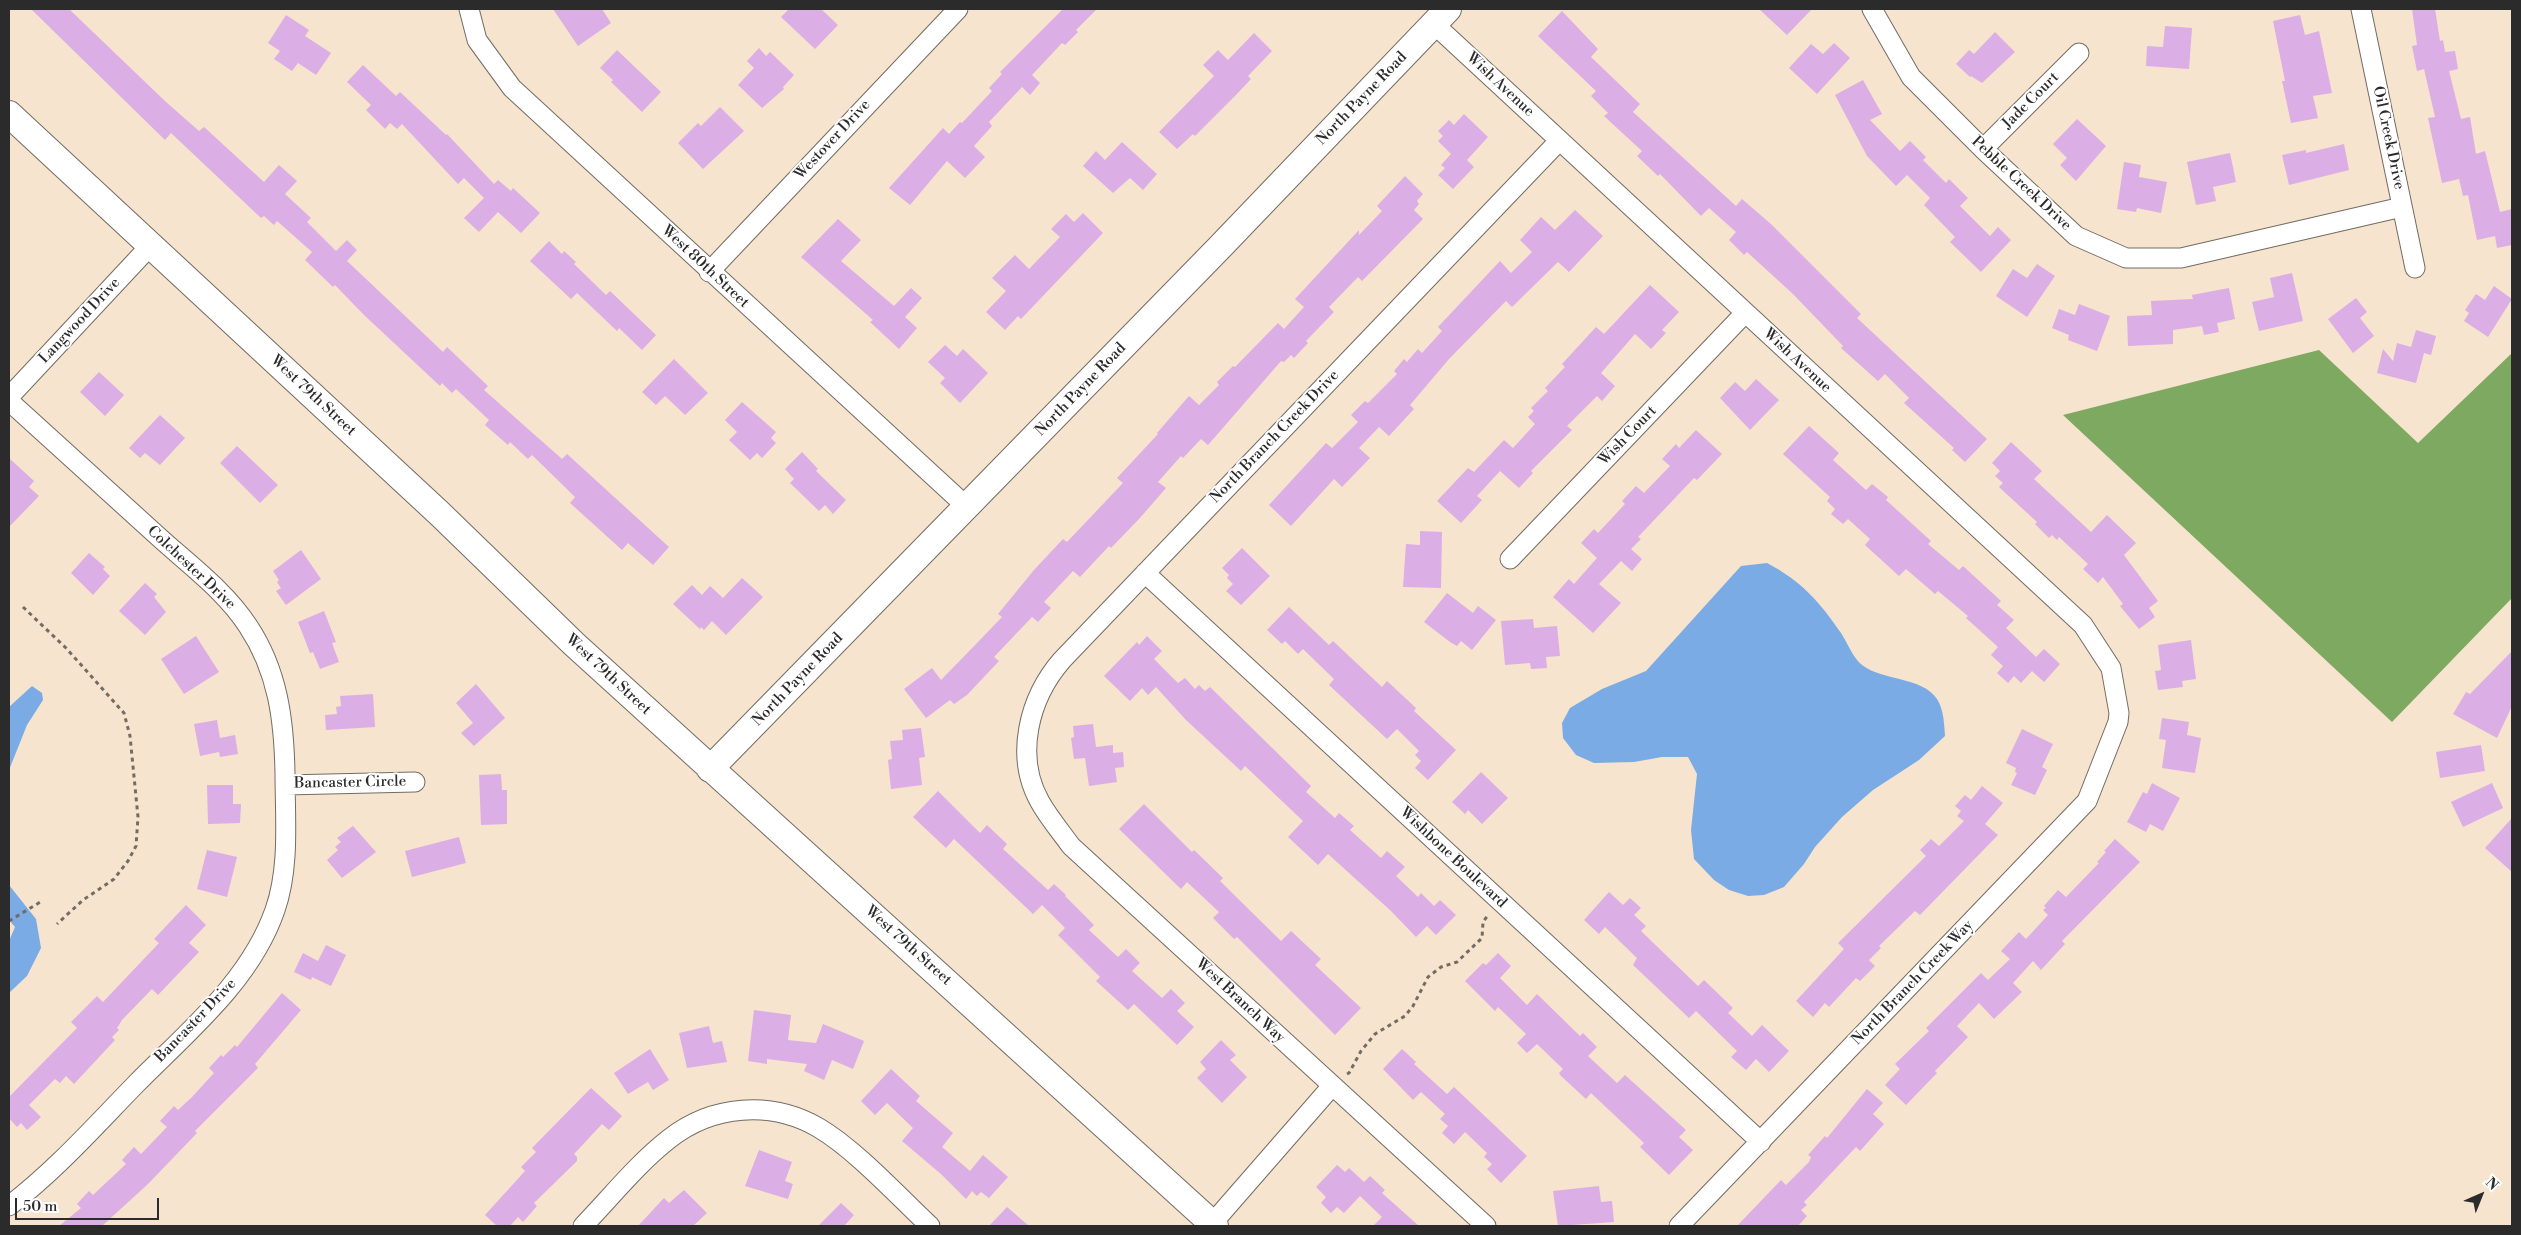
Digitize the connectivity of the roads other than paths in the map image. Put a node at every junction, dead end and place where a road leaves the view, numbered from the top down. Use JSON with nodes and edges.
{"nodes":[{"id":1,"x":469,"y":9,"type":"edge"},
{"id":2,"x":1872,"y":9,"type":"edge"},
{"id":3,"x":2361,"y":9,"type":"edge"},
{"id":4,"x":948,"y":12,"type":"edge"},
{"id":5,"x":1441,"y":16,"type":"edge"},
{"id":6,"x":2079,"y":53,"type":"dead end"},
{"id":7,"x":9,"y":114,"type":"edge"},
{"id":8,"x":1559,"y":141,"type":"junction"},
{"id":9,"x":1983,"y":150,"type":"junction"},
{"id":10,"x":2402,"y":207,"type":"junction"},
{"id":11,"x":151,"y":246,"type":"junction"},
{"id":12,"x":2414,"y":268,"type":"dead end"},
{"id":13,"x":709,"y":272,"type":"junction"},
{"id":14,"x":1745,"y":313,"type":"junction"},
{"id":15,"x":9,"y":399,"type":"edge"},
{"id":16,"x":967,"y":507,"type":"junction"},
{"id":17,"x":1510,"y":558,"type":"dead end"},
{"id":18,"x":1145,"y":573,"type":"junction"},
{"id":19,"x":2118,"y":722,"type":"joint"},
{"id":20,"x":1028,"y":753,"type":"joint"},
{"id":21,"x":710,"y":769,"type":"junction"},
{"id":22,"x":416,"y":782,"type":"dead end"},
{"id":23,"x":285,"y":784,"type":"junction"},
{"id":24,"x":1332,"y":1086,"type":"junction"},
{"id":25,"x":1761,"y":1142,"type":"junction"},
{"id":26,"x":9,"y":1206,"type":"edge"},
{"id":27,"x":584,"y":1226,"type":"edge"},
{"id":28,"x":930,"y":1226,"type":"edge"},
{"id":29,"x":1212,"y":1226,"type":"edge"},
{"id":30,"x":1486,"y":1226,"type":"edge"},
{"id":31,"x":1679,"y":1226,"type":"edge"}],
"edges":[{"from":1,"to":13,"type":"street","name":"West 80th Street"},
{"from":2,"to":9,"type":"street","name":"Pebble Creek Drive"},
{"from":3,"to":10,"type":"street","name":"Oil Creek Drive"},
{"from":4,"to":13,"type":"street","name":"Westover Drive"},
{"from":5,"to":8,"type":"street","name":"Wish Avenue"},
{"from":5,"to":16,"type":"main road","name":"North Payne Road"},
{"from":6,"to":9,"type":"street","name":"Jade Court"},
{"from":7,"to":11,"type":"main road","name":"West 79th Street"},
{"from":8,"to":14,"type":"street","name":"Wish Avenue"},
{"from":8,"to":18,"type":"street","name":"North Branch Creek Drive"},
{"from":9,"to":10,"type":"street","name":"Pebble Creek Drive"},
{"from":10,"to":12,"type":"street","name":"Oil Creek Drive"},
{"from":11,"to":15,"type":"street","name":"Langwood Drive"},
{"from":11,"to":21,"type":"main road","name":"West 79th Street"},
{"from":13,"to":16,"type":"street","name":"West 80th Street"},
{"from":14,"to":17,"type":"street","name":"Wish Court"},
{"from":14,"to":19,"type":"street","name":"Wish Avenue"},
{"from":15,"to":23,"type":"street","name":"Colchester Drive"},
{"from":16,"to":21,"type":"main road","name":"North Payne Road"},
{"from":18,"to":20,"type":"street","name":"North Branch Creek Drive"},
{"from":18,"to":25,"type":"street","name":"Wishbone Boulevard"},
{"from":19,"to":25,"type":"street","name":"North Branch Creek Way"},
{"from":20,"to":24,"type":"street","name":"West Branch Way"},
{"from":21,"to":29,"type":"main road","name":"West 79th Street"},
{"from":22,"to":23,"type":"street","name":"Bancaster Circle"},
{"from":23,"to":26,"type":"street","name":"Bancaster Drive"},
{"from":24,"to":29,"type":"street"},
{"from":24,"to":30,"type":"street","name":"West Branch Way"},
{"from":25,"to":31,"type":"street","name":"North Branch Creek Way"},
{"from":27,"to":28,"type":"street"}]}
